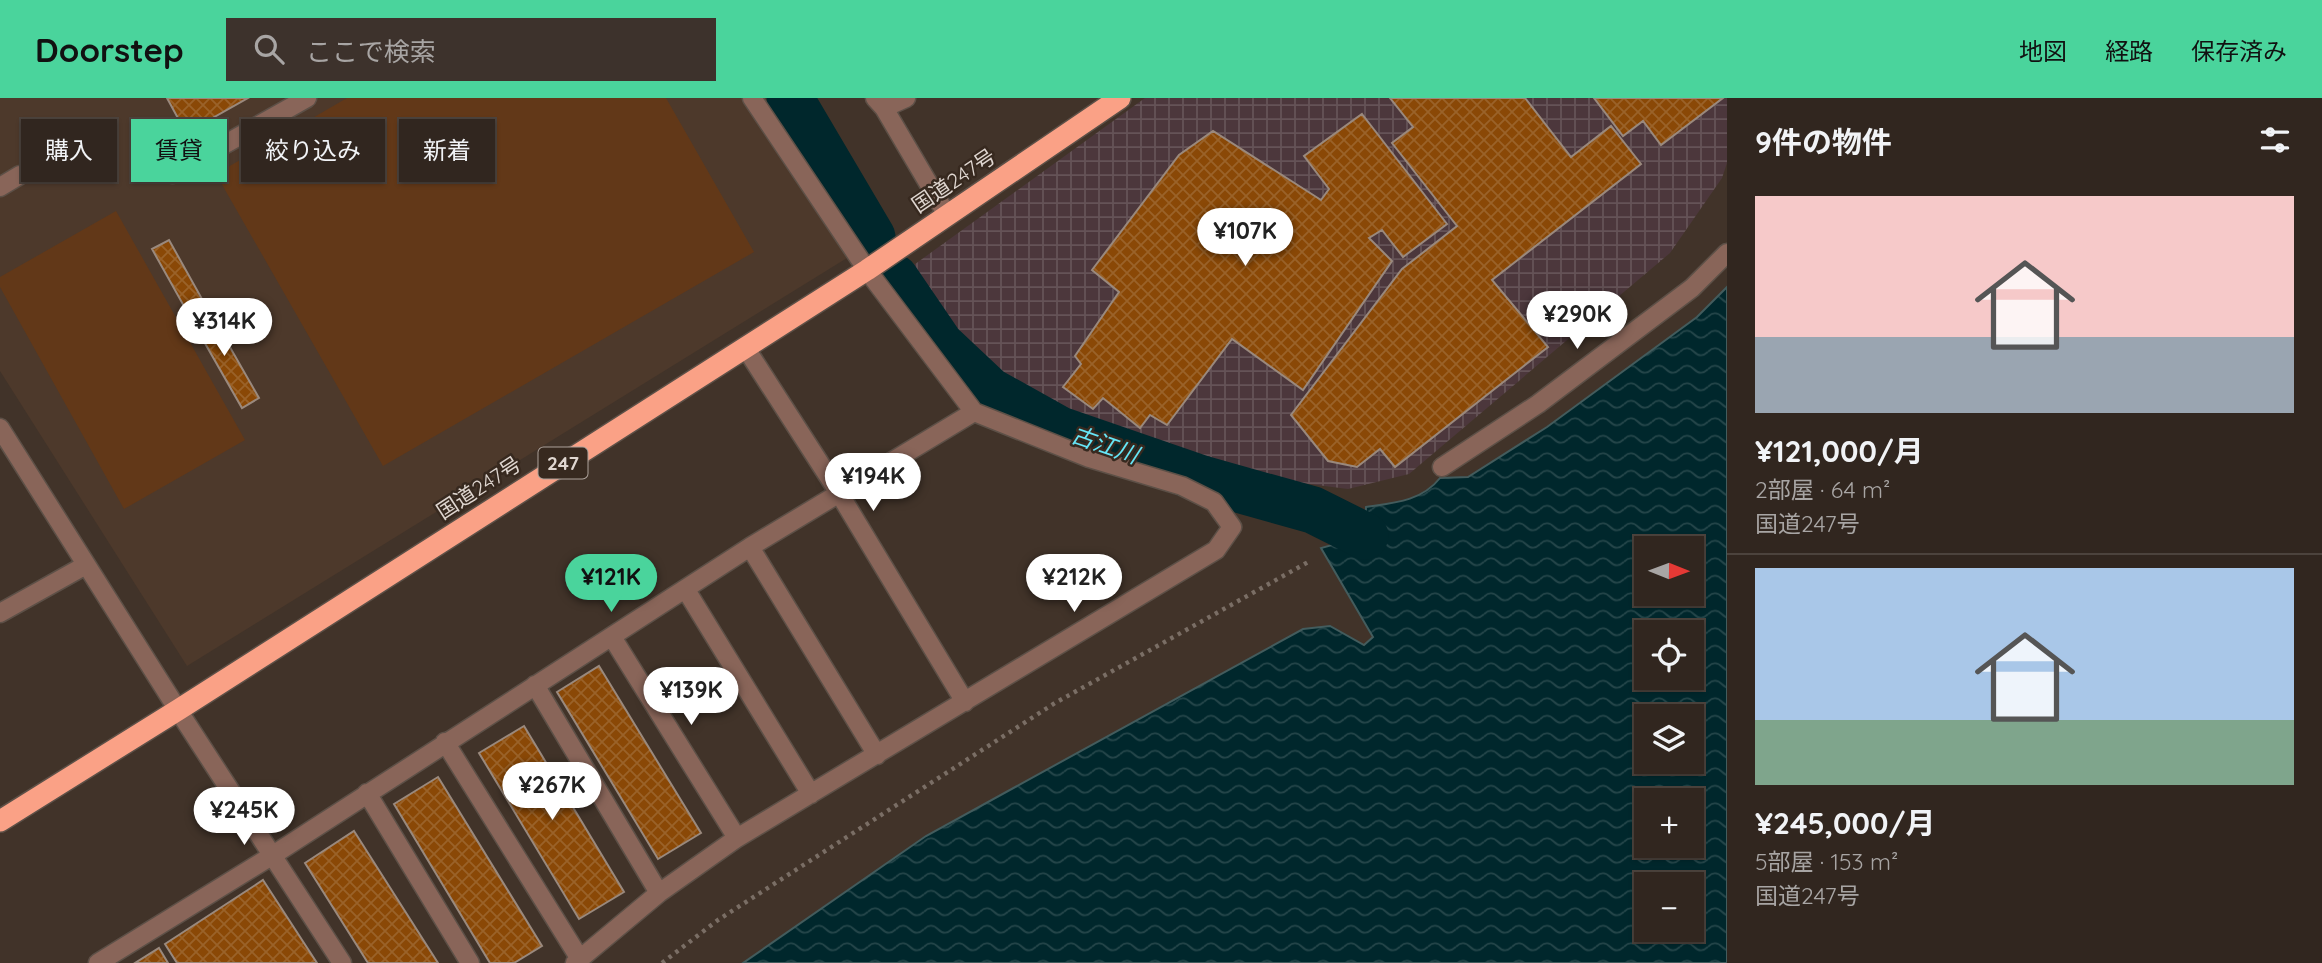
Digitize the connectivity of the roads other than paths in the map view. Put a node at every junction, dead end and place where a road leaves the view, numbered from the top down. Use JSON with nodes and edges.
{"nodes":[{"id":1,"x":307,"y":98,"type":"edge"},
{"id":2,"x":752,"y":98,"type":"edge"},
{"id":3,"x":906,"y":98,"type":"edge"},
{"id":4,"x":1121,"y":98,"type":"edge"},
{"id":5,"x":880,"y":103,"type":"edge"},
{"id":6,"x":227,"y":143,"type":"edge"},
{"id":7,"x":20,"y":175,"type":"dead end"},
{"id":8,"x":0,"y":187,"type":"edge"},
{"id":9,"x":947,"y":215,"type":"junction"},
{"id":10,"x":1727,"y":253,"type":"edge"},
{"id":11,"x":867,"y":270,"type":"junction"},
{"id":12,"x":745,"y":347,"type":"junction"},
{"id":13,"x":974,"y":412,"type":"junction"},
{"id":14,"x":0,"y":428,"type":"edge"},
{"id":15,"x":1442,"y":467,"type":"dead end"},
{"id":16,"x":839,"y":493,"type":"junction"},
{"id":17,"x":750,"y":547,"type":"junction"},
{"id":18,"x":86,"y":565,"type":"junction"},
{"id":19,"x":686,"y":590,"type":"junction"},
{"id":20,"x":0,"y":613,"type":"edge"},
{"id":21,"x":612,"y":637,"type":"junction"},
{"id":22,"x":535,"y":685,"type":"junction"},
{"id":23,"x":965,"y":702,"type":"junction"},
{"id":24,"x":178,"y":710,"type":"junction"},
{"id":25,"x":445,"y":742,"type":"junction"},
{"id":26,"x":877,"y":755,"type":"junction"},
{"id":27,"x":367,"y":793,"type":"junction"},
{"id":28,"x":811,"y":794,"type":"junction"},
{"id":29,"x":0,"y":821,"type":"edge"},
{"id":30,"x":737,"y":838,"type":"junction"},
{"id":31,"x":272,"y":855,"type":"junction"},
{"id":32,"x":659,"y":893,"type":"junction"},
{"id":33,"x":578,"y":961,"type":"edge"},
{"id":34,"x":98,"y":963,"type":"edge"},
{"id":35,"x":342,"y":963,"type":"edge"},
{"id":36,"x":470,"y":963,"type":"edge"}],
"edges":[{"from":1,"to":6,"type":"street"},
{"from":2,"to":11,"type":"street"},
{"from":3,"to":5,"type":"street"},
{"from":4,"to":9,"type":"highway","name":"国道247号","number":"247"},
{"from":5,"to":9,"type":"street"},
{"from":7,"to":8,"type":"street"},
{"from":9,"to":11,"type":"highway","name":"国道247号","number":"247"},
{"from":10,"to":15,"type":"street"},
{"from":11,"to":12,"type":"highway","name":"国道247号","number":"247"},
{"from":11,"to":13,"type":"street"},
{"from":12,"to":16,"type":"street"},
{"from":12,"to":24,"type":"highway","name":"国道247号","number":"247"},
{"from":13,"to":16,"type":"street"},
{"from":13,"to":23,"type":"street"},
{"from":14,"to":18,"type":"street"},
{"from":16,"to":17,"type":"street"},
{"from":16,"to":23,"type":"street"},
{"from":17,"to":19,"type":"street"},
{"from":17,"to":26,"type":"street"},
{"from":18,"to":20,"type":"street"},
{"from":18,"to":24,"type":"street"},
{"from":19,"to":21,"type":"street"},
{"from":19,"to":28,"type":"street"},
{"from":21,"to":22,"type":"street"},
{"from":21,"to":30,"type":"street"},
{"from":22,"to":25,"type":"street"},
{"from":22,"to":32,"type":"street"},
{"from":23,"to":26,"type":"street"},
{"from":24,"to":29,"type":"highway","name":"国道247号","number":"247"},
{"from":24,"to":31,"type":"street"},
{"from":25,"to":27,"type":"street"},
{"from":25,"to":33,"type":"street"},
{"from":26,"to":28,"type":"street"},
{"from":27,"to":31,"type":"street"},
{"from":27,"to":36,"type":"street"},
{"from":28,"to":30,"type":"street"},
{"from":30,"to":32,"type":"street"},
{"from":31,"to":34,"type":"street"},
{"from":31,"to":35,"type":"street"},
{"from":32,"to":33,"type":"street"}]}
